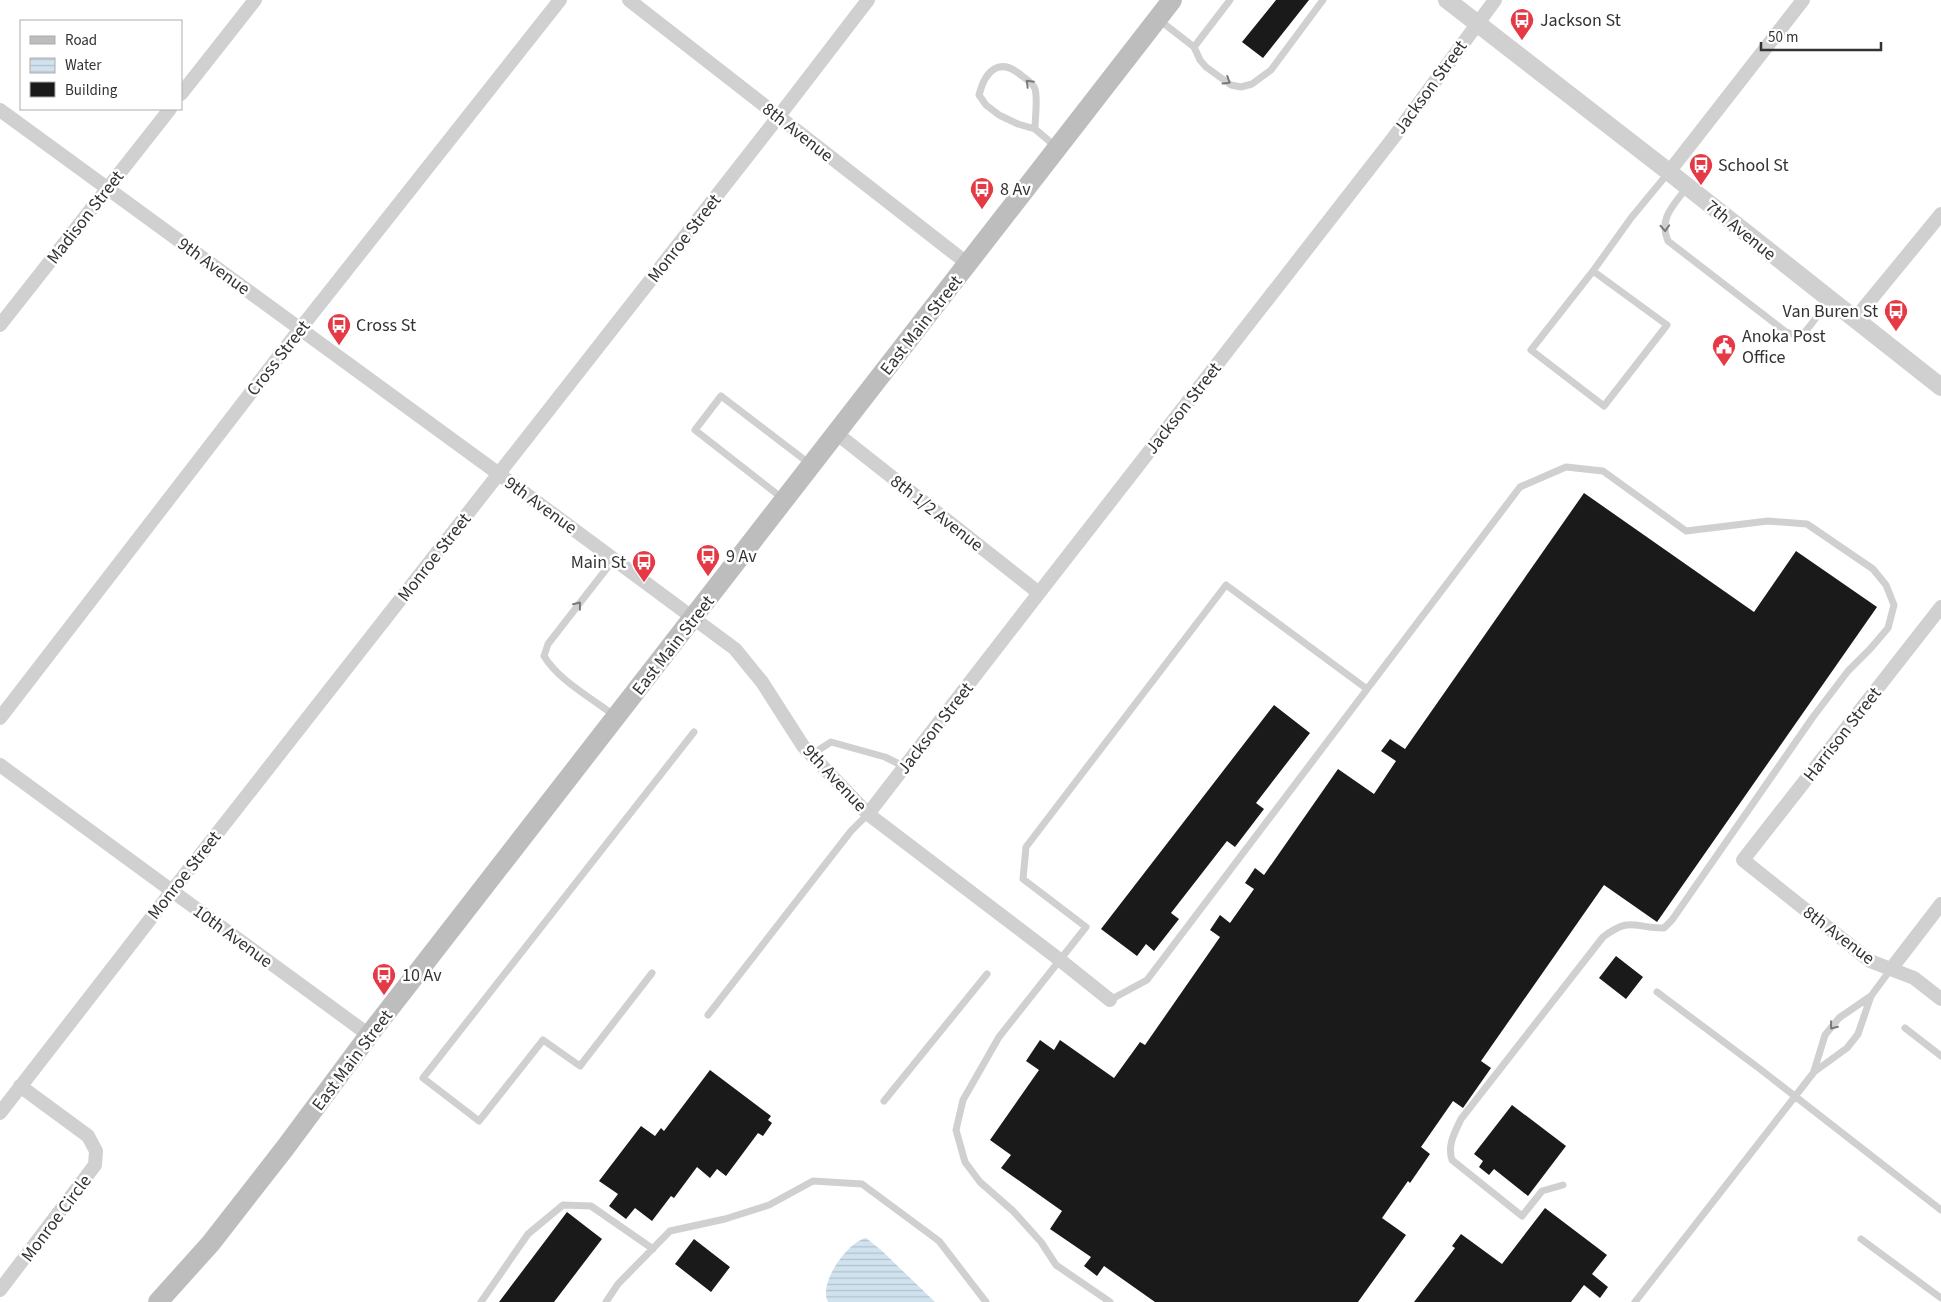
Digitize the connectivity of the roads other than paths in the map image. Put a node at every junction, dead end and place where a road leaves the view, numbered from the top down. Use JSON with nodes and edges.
{"nodes":[{"id":1,"x":255,"y":0,"type":"edge"},
{"id":2,"x":560,"y":0,"type":"edge"},
{"id":3,"x":628,"y":0,"type":"edge"},
{"id":4,"x":868,"y":0,"type":"edge"},
{"id":5,"x":1172,"y":0,"type":"edge"},
{"id":6,"x":1230,"y":0,"type":"edge"},
{"id":7,"x":1323,"y":0,"type":"edge"},
{"id":8,"x":1446,"y":0,"type":"edge"},
{"id":9,"x":1495,"y":0,"type":"edge"},
{"id":10,"x":1803,"y":0,"type":"edge"},
{"id":11,"x":1158,"y":18,"type":"junction"},
{"id":12,"x":1477,"y":23,"type":"junction"},
{"id":13,"x":1194,"y":47,"type":"junction"},
{"id":14,"x":182,"y":93,"type":"edge"},
{"id":15,"x":0,"y":110,"type":"edge"},
{"id":16,"x":169,"y":110,"type":"edge"},
{"id":17,"x":779,"y":116,"type":"junction"},
{"id":18,"x":1035,"y":128,"type":"junction"},
{"id":19,"x":1058,"y":148,"type":"junction"},
{"id":20,"x":1669,"y":172,"type":"junction"},
{"id":21,"x":1688,"y":187,"type":"junction"},
{"id":22,"x":108,"y":188,"type":"junction"},
{"id":23,"x":1941,"y":214,"type":"edge"},
{"id":24,"x":968,"y":264,"type":"junction"},
{"id":25,"x":1593,"y":271,"type":"junction"},
{"id":26,"x":1828,"y":299,"type":"junction"},
{"id":27,"x":1854,"y":320,"type":"junction"},
{"id":28,"x":0,"y":325,"type":"edge"},
{"id":29,"x":300,"y":329,"type":"junction"},
{"id":30,"x":1941,"y":387,"type":"edge"},
{"id":31,"x":836,"y":433,"type":"junction"},
{"id":32,"x":811,"y":465,"type":"junction"},
{"id":33,"x":500,"y":474,"type":"junction"},
{"id":34,"x":785,"y":500,"type":"junction"},
{"id":35,"x":614,"y":559,"type":"junction"},
{"id":36,"x":1039,"y":593,"type":"junction"},
{"id":37,"x":1941,"y":607,"type":"edge"},
{"id":38,"x":694,"y":618,"type":"junction"},
{"id":39,"x":1367,"y":689,"type":"junction"},
{"id":40,"x":617,"y":717,"type":"junction"},
{"id":41,"x":0,"y":718,"type":"edge"},
{"id":42,"x":694,"y":732,"type":"dead end"},
{"id":43,"x":812,"y":755,"type":"junction"},
{"id":44,"x":0,"y":766,"type":"edge"},
{"id":45,"x":905,"y":767,"type":"junction"},
{"id":46,"x":868,"y":814,"type":"junction"},
{"id":47,"x":1743,"y":860,"type":"joint"},
{"id":48,"x":172,"y":891,"type":"junction"},
{"id":49,"x":1941,"y":904,"type":"edge"},
{"id":50,"x":1060,"y":960,"type":"junction"},
{"id":51,"x":1892,"y":969,"type":"junction"},
{"id":52,"x":652,"y":973,"type":"dead end"},
{"id":53,"x":987,"y":974,"type":"dead end"},
{"id":54,"x":1657,"y":992,"type":"dead end"},
{"id":55,"x":1871,"y":996,"type":"junction"},
{"id":56,"x":1941,"y":999,"type":"edge"},
{"id":57,"x":1110,"y":1000,"type":"joint"},
{"id":58,"x":708,"y":1015,"type":"dead end"},
{"id":59,"x":1905,"y":1028,"type":"dead end"},
{"id":60,"x":369,"y":1035,"type":"junction"},
{"id":61,"x":1941,"y":1056,"type":"edge"},
{"id":62,"x":1814,"y":1072,"type":"junction"},
{"id":63,"x":20,"y":1086,"type":"junction"},
{"id":64,"x":1794,"y":1096,"type":"junction"},
{"id":65,"x":884,"y":1101,"type":"dead end"},
{"id":66,"x":0,"y":1113,"type":"edge"},
{"id":67,"x":1563,"y":1185,"type":"dead end"},
{"id":68,"x":1941,"y":1210,"type":"edge"},
{"id":69,"x":1861,"y":1238,"type":"dead end"},
{"id":70,"x":211,"y":1243,"type":"junction"},
{"id":71,"x":653,"y":1249,"type":"junction"},
{"id":72,"x":0,"y":1290,"type":"edge"},
{"id":73,"x":1941,"y":1298,"type":"edge"},
{"id":74,"x":158,"y":1302,"type":"edge"},
{"id":75,"x":171,"y":1302,"type":"edge"},
{"id":76,"x":481,"y":1302,"type":"edge"},
{"id":77,"x":606,"y":1302,"type":"edge"},
{"id":78,"x":986,"y":1302,"type":"edge"},
{"id":79,"x":1110,"y":1302,"type":"edge"},
{"id":80,"x":1635,"y":1302,"type":"edge"}],
"edges":[{"from":1,"to":14,"type":"street"},
{"from":2,"to":29,"type":"street","name":"Cross Street"},
{"from":3,"to":17,"type":"street","name":"8th Avenue"},
{"from":4,"to":17,"type":"street","name":"Monroe Street"},
{"from":5,"to":11,"type":"main road","name":"East Main Street"},
{"from":6,"to":13,"type":"lane"},
{"from":13,"to":7,"type":"lane","one_way":true},
{"from":8,"to":12,"type":"street","name":"7th Avenue"},
{"from":9,"to":12,"type":"street","name":"Jackson Street"},
{"from":10,"to":20,"type":"street"},
{"from":11,"to":13,"type":"lane"},
{"from":11,"to":19,"type":"main road","name":"East Main Street"},
{"from":12,"to":20,"type":"street","name":"7th Avenue"},
{"from":12,"to":36,"type":"street","name":"Jackson Street"},
{"from":15,"to":22,"type":"street","name":"9th Avenue"},
{"from":16,"to":22,"type":"street","name":"Madison Street"},
{"from":17,"to":24,"type":"street","name":"8th Avenue"},
{"from":17,"to":33,"type":"street","name":"Monroe Street"},
{"from":18,"to":18,"type":"lane","one_way":true},
{"from":18,"to":19,"type":"lane"},
{"from":19,"to":24,"type":"main road","name":"East Main Street"},
{"from":20,"to":21,"type":"street","name":"7th Avenue"},
{"from":20,"to":25,"type":"lane"},
{"from":21,"to":26,"type":"street","name":"7th Avenue"},
{"from":21,"to":26,"type":"lane","one_way":true},
{"from":22,"to":28,"type":"street","name":"Madison Street"},
{"from":22,"to":29,"type":"street","name":"9th Avenue"},
{"from":23,"to":27,"type":"street"},
{"from":24,"to":31,"type":"main road","name":"East Main Street"},
{"from":25,"to":25,"type":"lane"},
{"from":26,"to":27,"type":"street","name":"7th Avenue"},
{"from":27,"to":30,"type":"street","name":"7th Avenue"},
{"from":29,"to":33,"type":"street","name":"9th Avenue"},
{"from":29,"to":41,"type":"street","name":"Cross Street"},
{"from":31,"to":32,"type":"main road","name":"East Main Street"},
{"from":31,"to":36,"type":"street","name":"8th 1/2 Avenue"},
{"from":32,"to":34,"type":"main road","name":"East Main Street"},
{"from":32,"to":34,"type":"lane"},
{"from":33,"to":35,"type":"street","name":"9th Avenue"},
{"from":33,"to":48,"type":"street","name":"Monroe Street"},
{"from":34,"to":38,"type":"main road","name":"East Main Street"},
{"from":35,"to":38,"type":"street","name":"9th Avenue"},
{"from":40,"to":35,"type":"lane","one_way":true},
{"from":36,"to":45,"type":"street","name":"Jackson Street"},
{"from":37,"to":47,"type":"street","name":"Harrison Street"},
{"from":38,"to":40,"type":"main road","name":"East Main Street"},
{"from":38,"to":43,"type":"street","name":"9th Avenue"},
{"from":39,"to":50,"type":"lane"},
{"from":39,"to":57,"type":"lane"},
{"from":39,"to":67,"type":"lane"},
{"from":40,"to":60,"type":"main road","name":"East Main Street"},
{"from":42,"to":52,"type":"lane"},
{"from":43,"to":45,"type":"lane"},
{"from":43,"to":46,"type":"street","name":"9th Avenue"},
{"from":44,"to":48,"type":"street","name":"10th Avenue"},
{"from":45,"to":46,"type":"street","name":"Jackson Street"},
{"from":46,"to":50,"type":"street","name":"9th Avenue"},
{"from":46,"to":58,"type":"lane"},
{"from":47,"to":51,"type":"street","name":"8th Avenue"},
{"from":48,"to":60,"type":"street","name":"10th Avenue"},
{"from":48,"to":63,"type":"street","name":"Monroe Street"},
{"from":49,"to":51,"type":"street"},
{"from":50,"to":57,"type":"street","name":"9th Avenue"},
{"from":50,"to":79,"type":"lane"},
{"from":51,"to":55,"type":"lane"},
{"from":51,"to":56,"type":"street","name":"8th Avenue"},
{"from":53,"to":65,"type":"lane"},
{"from":54,"to":64,"type":"lane"},
{"from":55,"to":62,"type":"lane"},
{"from":55,"to":62,"type":"lane","one_way":true},
{"from":59,"to":61,"type":"lane"},
{"from":60,"to":70,"type":"main road","name":"East Main Street"},
{"from":62,"to":64,"type":"lane"},
{"from":63,"to":66,"type":"street","name":"Monroe Street"},
{"from":63,"to":72,"type":"street","name":"Monroe Circle"},
{"from":64,"to":68,"type":"lane"},
{"from":64,"to":80,"type":"lane"},
{"from":69,"to":73,"type":"lane"},
{"from":70,"to":74,"type":"main road","name":"East Main Street"},
{"from":70,"to":75,"type":"main road","name":"East Main Street"},
{"from":71,"to":76,"type":"lane"},
{"from":71,"to":77,"type":"lane"},
{"from":71,"to":78,"type":"lane"}]}
